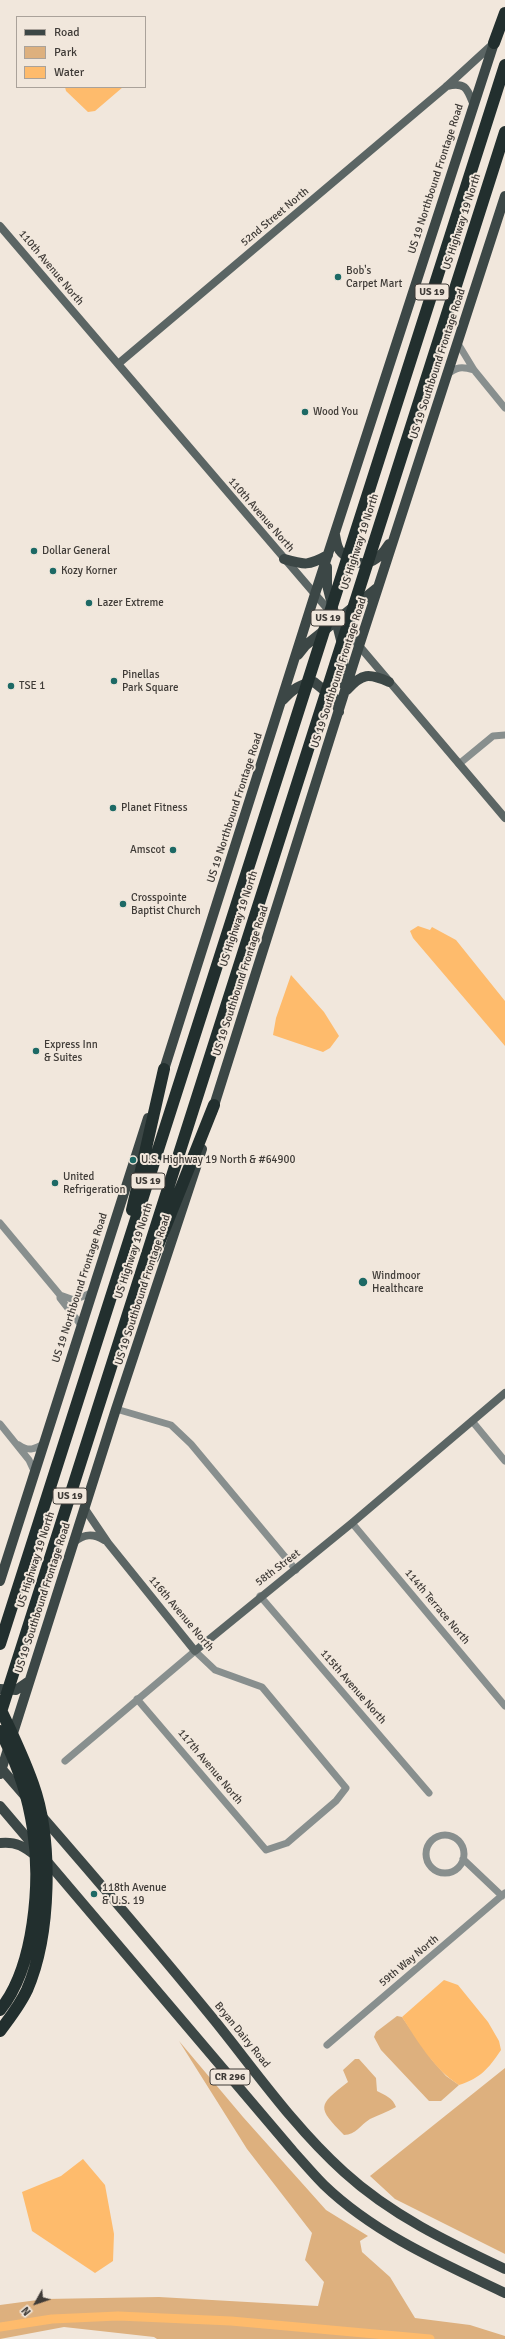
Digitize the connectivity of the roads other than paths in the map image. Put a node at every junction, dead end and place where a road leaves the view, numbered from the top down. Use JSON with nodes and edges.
{"nodes":[{"id":1,"x":505,"y":13,"type":"edge"},
{"id":2,"x":494,"y":43,"type":"junction"},
{"id":3,"x":505,"y":65,"type":"edge"},
{"id":4,"x":447,"y":86,"type":"junction"},
{"id":5,"x":473,"y":103,"type":"junction"},
{"id":6,"x":505,"y":132,"type":"edge"},
{"id":7,"x":505,"y":196,"type":"edge"},
{"id":8,"x":0,"y":226,"type":"edge"},
{"id":9,"x":457,"y":342,"type":"junction"},
{"id":10,"x":118,"y":364,"type":"junction"},
{"id":11,"x":474,"y":370,"type":"junction"},
{"id":12,"x":446,"y":375,"type":"junction"},
{"id":13,"x":505,"y":408,"type":"edge"},
{"id":14,"x":396,"y":534,"type":"junction"},
{"id":15,"x":335,"y":535,"type":"junction"},
{"id":16,"x":328,"y":555,"type":"junction"},
{"id":17,"x":284,"y":559,"type":"junction"},
{"id":18,"x":379,"y":586,"type":"junction"},
{"id":19,"x":315,"y":594,"type":"junction"},
{"id":20,"x":338,"y":620,"type":"junction"},
{"id":21,"x":359,"y":646,"type":"junction"},
{"id":22,"x":295,"y":658,"type":"junction"},
{"id":23,"x":389,"y":682,"type":"junction"},
{"id":24,"x":345,"y":693,"type":"junction"},
{"id":25,"x":280,"y":703,"type":"junction"},
{"id":26,"x":339,"y":712,"type":"junction"},
{"id":27,"x":503,"y":734,"type":"edge"},
{"id":28,"x":459,"y":764,"type":"junction"},
{"id":29,"x":505,"y":818,"type":"edge"},
{"id":30,"x":164,"y":1068,"type":"junction"},
{"id":31,"x":214,"y":1104,"type":"junction"},
{"id":32,"x":0,"y":1223,"type":"edge"},
{"id":33,"x":118,"y":1274,"type":"junction"},
{"id":34,"x":91,"y":1293,"type":"junction"},
{"id":35,"x":60,"y":1295,"type":"junction"},
{"id":36,"x":81,"y":1325,"type":"junction"},
{"id":37,"x":123,"y":1329,"type":"junction"},
{"id":38,"x":505,"y":1393,"type":"edge"},
{"id":39,"x":116,"y":1409,"type":"junction"},
{"id":40,"x":472,"y":1421,"type":"junction"},
{"id":41,"x":0,"y":1424,"type":"edge"},
{"id":42,"x":44,"y":1443,"type":"junction"},
{"id":43,"x":17,"y":1444,"type":"junction"},
{"id":44,"x":505,"y":1461,"type":"edge"},
{"id":45,"x":35,"y":1473,"type":"junction"},
{"id":46,"x":85,"y":1509,"type":"junction"},
{"id":47,"x":352,"y":1523,"type":"junction"},
{"id":48,"x":74,"y":1542,"type":"junction"},
{"id":49,"x":108,"y":1543,"type":"junction"},
{"id":50,"x":296,"y":1570,"type":"junction"},
{"id":51,"x":0,"y":1581,"type":"edge"},
{"id":52,"x":260,"y":1596,"type":"junction"},
{"id":53,"x":0,"y":1644,"type":"edge"},
{"id":54,"x":195,"y":1651,"type":"junction"},
{"id":55,"x":29,"y":1681,"type":"junction"},
{"id":56,"x":0,"y":1689,"type":"edge"},
{"id":57,"x":137,"y":1698,"type":"junction"},
{"id":58,"x":505,"y":1706,"type":"edge"},
{"id":59,"x":0,"y":1708,"type":"edge"},
{"id":60,"x":0,"y":1715,"type":"edge"},
{"id":61,"x":15,"y":1727,"type":"junction"},
{"id":62,"x":0,"y":1731,"type":"edge"},
{"id":63,"x":0,"y":1739,"type":"edge"},
{"id":64,"x":65,"y":1761,"type":"dead end"},
{"id":65,"x":0,"y":1770,"type":"edge"},
{"id":66,"x":429,"y":1793,"type":"dead end"},
{"id":67,"x":0,"y":1806,"type":"edge"},
{"id":68,"x":0,"y":1842,"type":"edge"},
{"id":69,"x":266,"y":1850,"type":"joint"},
{"id":70,"x":463,"y":1858,"type":"junction"},
{"id":71,"x":60,"y":1876,"type":"junction"},
{"id":72,"x":503,"y":1895,"type":"edge"},
{"id":73,"x":0,"y":2010,"type":"edge"},
{"id":74,"x":0,"y":2031,"type":"edge"},
{"id":75,"x":326,"y":2045,"type":"dead end"},
{"id":76,"x":505,"y":2269,"type":"edge"},
{"id":77,"x":505,"y":2292,"type":"edge"}],
"edges":[{"from":1,"to":2,"type":"highway"},
{"from":2,"to":4,"type":"street","name":"52nd Street North"},
{"from":2,"to":5,"type":"main road","name":"US 19 Northbound Frontage Road"},
{"from":3,"to":33,"type":"highway","name":"US Highway 19 North","number":"US 19"},
{"from":4,"to":5,"type":"street"},
{"from":4,"to":10,"type":"street","name":"52nd Street North"},
{"from":5,"to":15,"type":"main road","name":"US 19 Northbound Frontage Road"},
{"from":6,"to":37,"type":"highway","name":"US Highway 19 North","number":"US 19"},
{"from":7,"to":9,"type":"main road","name":"US 19 Southbound Frontage Road"},
{"from":8,"to":10,"type":"street","name":"110th Avenue North"},
{"from":9,"to":11,"type":"street"},
{"from":9,"to":12,"type":"main road","name":"US 19 Southbound Frontage Road"},
{"from":10,"to":17,"type":"street","name":"110th Avenue North"},
{"from":11,"to":12,"type":"street"},
{"from":11,"to":13,"type":"street"},
{"from":12,"to":14,"type":"main road","name":"US 19 Southbound Frontage Road"},
{"from":14,"to":15,"type":"main road"},
{"from":14,"to":18,"type":"main road","name":"US 19 Southbound Frontage Road"},
{"from":15,"to":16,"type":"main road","name":"US 19 Northbound Frontage Road"},
{"from":16,"to":17,"type":"main road"},
{"from":16,"to":19,"type":"main road","name":"US 19 Northbound Frontage Road"},
{"from":16,"to":20,"type":"main road"},
{"from":17,"to":19,"type":"street","name":"110th Avenue North"},
{"from":18,"to":20,"type":"main road"},
{"from":18,"to":21,"type":"main road","name":"US 19 Southbound Frontage Road"},
{"from":19,"to":20,"type":"street","name":"110th Avenue North"},
{"from":19,"to":22,"type":"main road","name":"US 19 Northbound Frontage Road"},
{"from":20,"to":21,"type":"street","name":"110th Avenue North"},
{"from":20,"to":22,"type":"main road"},
{"from":20,"to":24,"type":"main road"},
{"from":21,"to":23,"type":"street","name":"110th Avenue North"},
{"from":21,"to":24,"type":"main road","name":"US 19 Southbound Frontage Road"},
{"from":22,"to":25,"type":"main road","name":"US 19 Northbound Frontage Road"},
{"from":23,"to":24,"type":"main road"},
{"from":23,"to":28,"type":"street","name":"110th Avenue North"},
{"from":24,"to":26,"type":"main road","name":"US 19 Southbound Frontage Road"},
{"from":25,"to":26,"type":"main road"},
{"from":25,"to":30,"type":"main road","name":"US 19 Northbound Frontage Road"},
{"from":26,"to":31,"type":"main road","name":"US 19 Southbound Frontage Road"},
{"from":27,"to":28,"type":"street"},
{"from":28,"to":29,"type":"street","name":"110th Avenue North"},
{"from":30,"to":33,"type":"highway"},
{"from":30,"to":34,"type":"main road","name":"US 19 Northbound Frontage Road"},
{"from":31,"to":37,"type":"highway"},
{"from":31,"to":39,"type":"main road","name":"US 19 Southbound Frontage Road"},
{"from":32,"to":35,"type":"street"},
{"from":33,"to":53,"type":"highway","name":"US Highway 19 North","number":"US 19"},
{"from":34,"to":35,"type":"street"},
{"from":34,"to":36,"type":"main road","name":"US 19 Northbound Frontage Road"},
{"from":35,"to":36,"type":"street"},
{"from":36,"to":42,"type":"main road","name":"US 19 Northbound Frontage Road"},
{"from":37,"to":60,"type":"highway","name":"US Highway 19 North","number":"US 19"},
{"from":38,"to":40,"type":"street","name":"58th Street"},
{"from":39,"to":46,"type":"main road","name":"US 19 Southbound Frontage Road"},
{"from":39,"to":50,"type":"street"},
{"from":40,"to":44,"type":"street"},
{"from":40,"to":47,"type":"street","name":"58th Street"},
{"from":41,"to":43,"type":"street"},
{"from":42,"to":43,"type":"street"},
{"from":42,"to":45,"type":"main road","name":"US 19 Northbound Frontage Road"},
{"from":43,"to":45,"type":"street"},
{"from":45,"to":51,"type":"main road","name":"US 19 Northbound Frontage Road"},
{"from":46,"to":48,"type":"main road","name":"US 19 Southbound Frontage Road"},
{"from":46,"to":49,"type":"street","name":"116th Avenue North"},
{"from":47,"to":50,"type":"street","name":"58th Street"},
{"from":47,"to":58,"type":"street","name":"114th Terrace North"},
{"from":48,"to":49,"type":"street","name":"116th Avenue North"},
{"from":48,"to":55,"type":"main road","name":"US 19 Southbound Frontage Road"},
{"from":49,"to":54,"type":"street","name":"116th Avenue North"},
{"from":50,"to":52,"type":"street","name":"58th Street"},
{"from":52,"to":54,"type":"street","name":"58th Street"},
{"from":52,"to":66,"type":"street","name":"115th Avenue North"},
{"from":54,"to":57,"type":"street","name":"58th Street"},
{"from":54,"to":69,"type":"street","name":"116th Avenue North"},
{"from":55,"to":56,"type":"main road"},
{"from":55,"to":61,"type":"main road","name":"US 19 Southbound Frontage Road"},
{"from":57,"to":64,"type":"street","name":"58th Street"},
{"from":57,"to":69,"type":"street","name":"117th Avenue North"},
{"from":59,"to":74,"type":"highway"},
{"from":61,"to":63,"type":"main road"},
{"from":61,"to":65,"type":"main road","name":"US 19 Southbound Frontage Road"},
{"from":62,"to":73,"type":"highway"},
{"from":65,"to":76,"type":"main road","name":"Bryan Dairy Road","number":"CR 296"},
{"from":67,"to":71,"type":"main road","number":"CR 296"},
{"from":68,"to":71,"type":"main road"},
{"from":70,"to":70,"type":"street"},
{"from":70,"to":72,"type":"street"},
{"from":71,"to":77,"type":"main road","number":"CR 296"},
{"from":72,"to":75,"type":"street","name":"59th Way North"}]}
